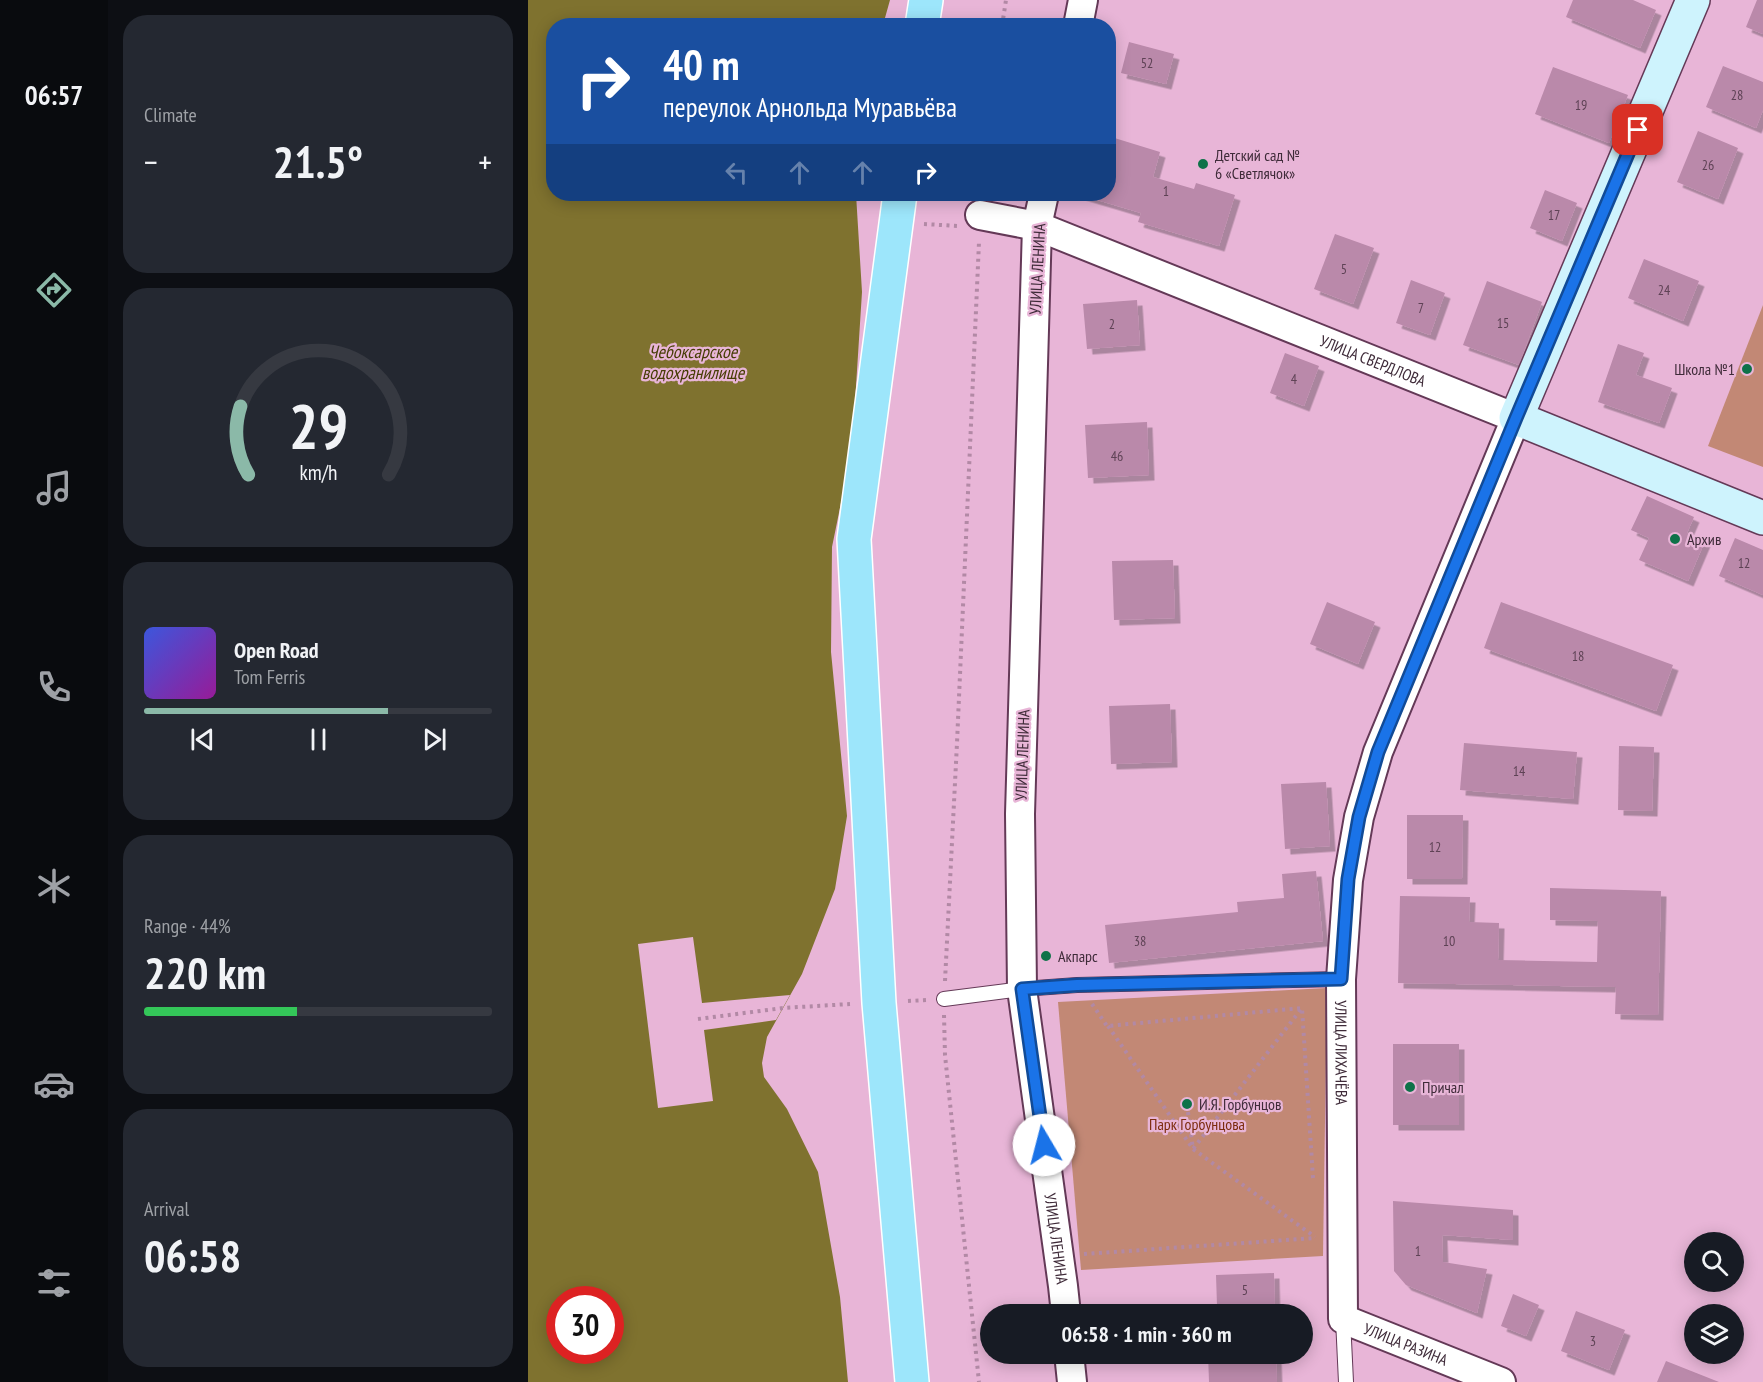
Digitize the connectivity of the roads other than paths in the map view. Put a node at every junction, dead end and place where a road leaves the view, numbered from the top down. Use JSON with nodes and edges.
{"nodes":[{"id":1,"x":926,"y":0,"type":"edge"},
{"id":2,"x":1083,"y":0,"type":"edge"},
{"id":3,"x":1693,"y":0,"type":"edge"},
{"id":4,"x":923,"y":18,"type":"edge"},
{"id":5,"x":1080,"y":18,"type":"edge"},
{"id":6,"x":1042,"y":201,"type":"edge"},
{"id":7,"x":898,"y":208,"type":"edge"},
{"id":8,"x":980,"y":221,"type":"road end"},
{"id":9,"x":1037,"y":226,"type":"junction"},
{"id":10,"x":1516,"y":418,"type":"junction"},
{"id":11,"x":1763,"y":518,"type":"edge"},
{"id":12,"x":1341,"y":979,"type":"junction"},
{"id":13,"x":1022,"y":989,"type":"junction"},
{"id":14,"x":944,"y":999,"type":"road end"},
{"id":15,"x":1065,"y":1304,"type":"edge"},
{"id":16,"x":1343,"y":1319,"type":"junction"},
{"id":17,"x":1070,"y":1364,"type":"edge"},
{"id":18,"x":912,"y":1382,"type":"edge"},
{"id":19,"x":1072,"y":1382,"type":"edge"},
{"id":20,"x":1346,"y":1382,"type":"edge"},
{"id":21,"x":1501,"y":1382,"type":"edge"}],
"edges":[{"from":1,"to":4,"type":"main road"},
{"from":2,"to":5,"type":"street"},
{"from":3,"to":10,"type":"main road","name":"УЛИЦА ЛИХАЧЁВА"},
{"from":6,"to":9,"type":"street","name":"УЛИЦА ЛЕНИНА"},
{"from":7,"to":18,"type":"main road"},
{"from":8,"to":9,"type":"street","name":"УЛИЦА СВЕРДЛОВА"},
{"from":9,"to":10,"type":"street","name":"УЛИЦА СВЕРДЛОВА"},
{"from":9,"to":13,"type":"street","name":"УЛИЦА ЛЕНИНА"},
{"from":10,"to":11,"type":"main road","name":"УЛИЦА СВЕРДЛОВА"},
{"from":10,"to":12,"type":"street","name":"УЛИЦА ЛИХАЧЁВА"},
{"from":12,"to":13,"type":"lane"},
{"from":12,"to":16,"type":"street","name":"УЛИЦА ЛИХАЧЁВА"},
{"from":13,"to":14,"type":"lane"},
{"from":13,"to":15,"type":"street","name":"УЛИЦА ЛЕНИНА"},
{"from":16,"to":20,"type":"lane","name":"УЛИЦА ЛИХАЧЁВА"},
{"from":16,"to":21,"type":"street","name":"УЛИЦА РАЗИНА"},
{"from":17,"to":19,"type":"street"}]}
